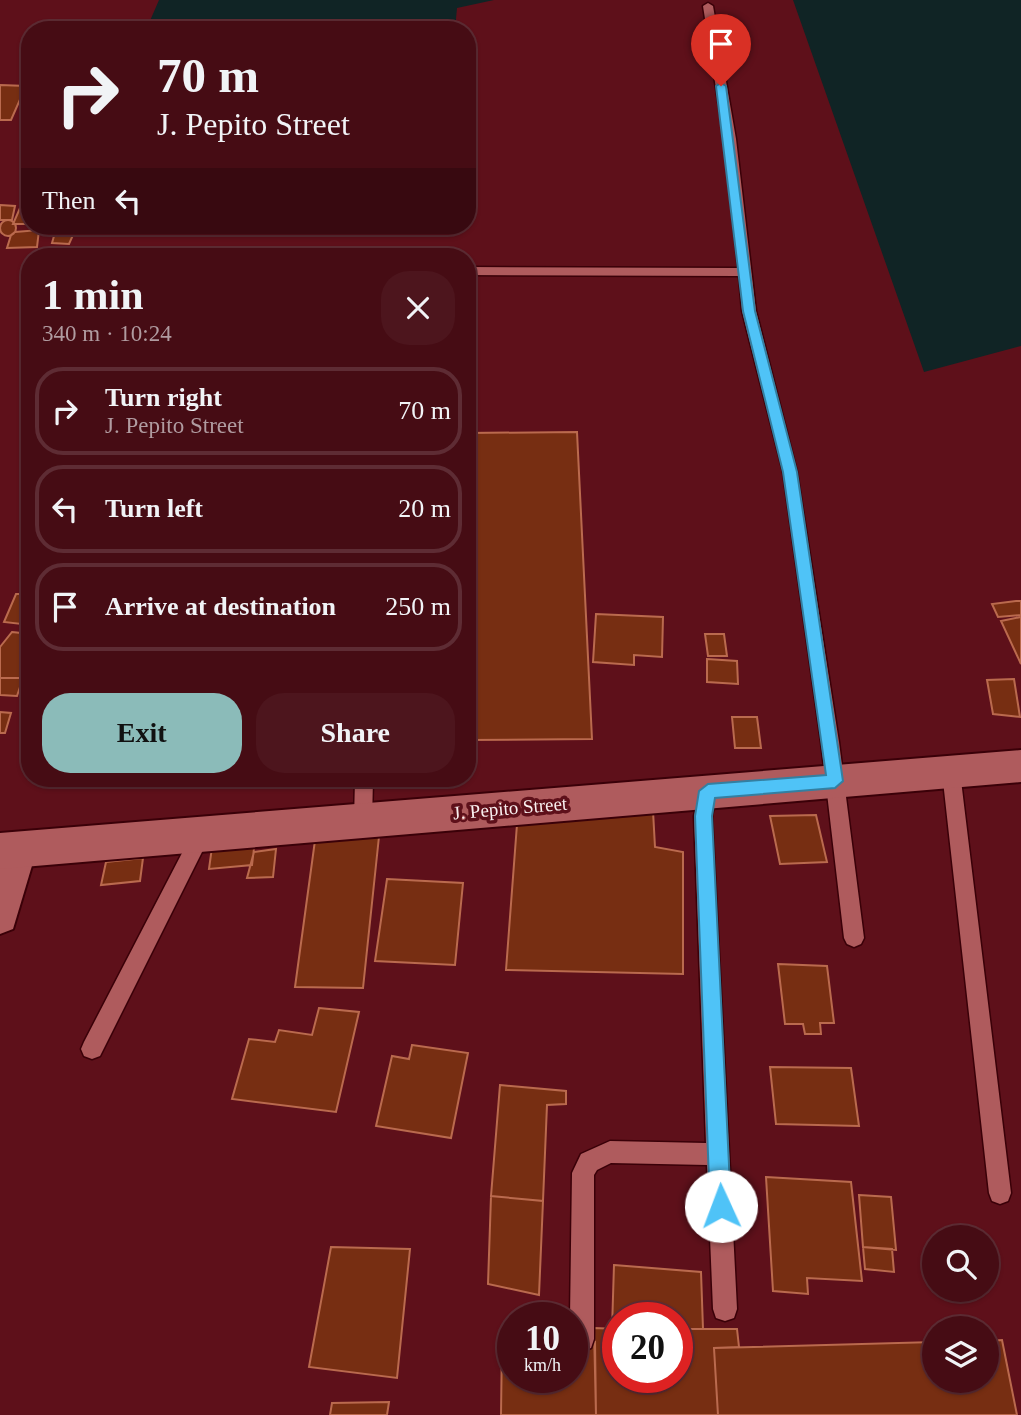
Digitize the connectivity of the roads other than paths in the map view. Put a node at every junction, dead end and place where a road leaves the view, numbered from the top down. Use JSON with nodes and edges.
{"nodes":[{"id":1,"x":708,"y":6,"type":"dead end"},
{"id":2,"x":476,"y":271,"type":"edge"},
{"id":3,"x":745,"y":272,"type":"junction"},
{"id":4,"x":1021,"y":766,"type":"edge"},
{"id":5,"x":951,"y":772,"type":"junction"},
{"id":6,"x":835,"y":781,"type":"junction"},
{"id":7,"x":364,"y":787,"type":"edge"},
{"id":8,"x":708,"y":791,"type":"junction"},
{"id":9,"x":363,"y":821,"type":"junction"},
{"id":10,"x":202,"y":834,"type":"junction"},
{"id":11,"x":10,"y":850,"type":"edge"},
{"id":12,"x":0,"y":917,"type":"edge"},
{"id":13,"x":854,"y":938,"type":"dead end"},
{"id":14,"x":92,"y":1049,"type":"dead end"},
{"id":15,"x":719,"y":1154,"type":"junction"},
{"id":16,"x":1000,"y":1193,"type":"dead end"},
{"id":17,"x":582,"y":1302,"type":"edge"},
{"id":18,"x":725,"y":1309,"type":"dead end"}],
"edges":[{"from":1,"to":3,"type":"lane"},
{"from":2,"to":3,"type":"lane"},
{"from":3,"to":6,"type":"lane"},
{"from":4,"to":5,"type":"street","name":"J. Pepito Street"},
{"from":5,"to":6,"type":"street","name":"J. Pepito Street"},
{"from":5,"to":16,"type":"lane"},
{"from":6,"to":8,"type":"street","name":"J. Pepito Street"},
{"from":6,"to":13,"type":"lane"},
{"from":7,"to":9,"type":"lane"},
{"from":8,"to":9,"type":"street","name":"J. Pepito Street"},
{"from":8,"to":15,"type":"lane"},
{"from":9,"to":10,"type":"street","name":"J. Pepito Street"},
{"from":10,"to":11,"type":"street","name":"J. Pepito Street"},
{"from":10,"to":14,"type":"lane"},
{"from":11,"to":12,"type":"street"},
{"from":15,"to":17,"type":"lane"},
{"from":15,"to":18,"type":"lane"}]}
